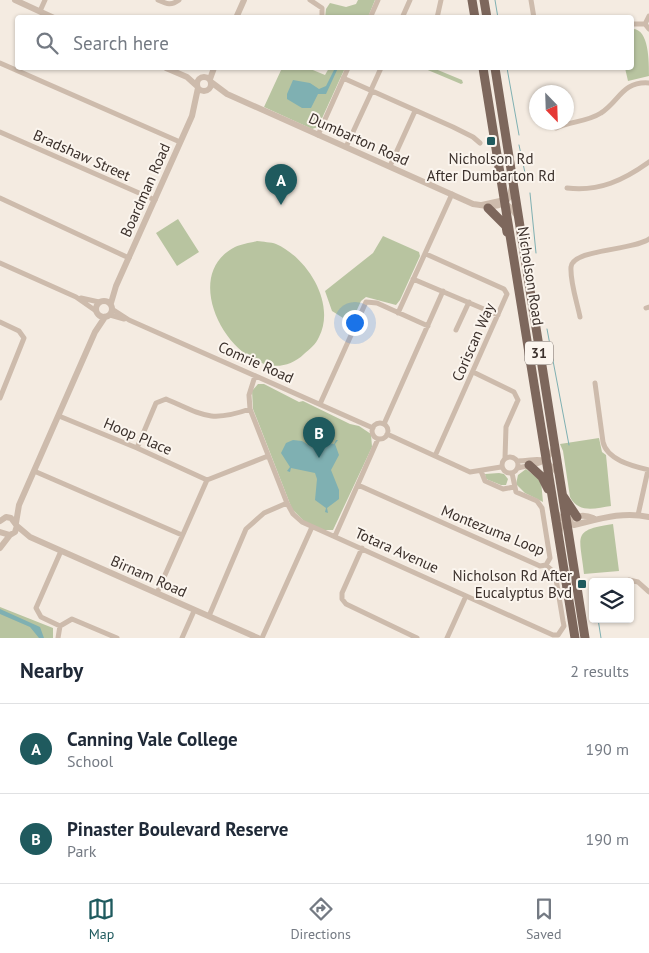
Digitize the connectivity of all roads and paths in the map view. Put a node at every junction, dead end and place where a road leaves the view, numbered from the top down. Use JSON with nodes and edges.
{"nodes":[{"id":1,"x":15,"y":0,"type":"edge"},
{"id":2,"x":45,"y":0,"type":"edge"},
{"id":3,"x":158,"y":0,"type":"edge"},
{"id":4,"x":179,"y":0,"type":"edge"},
{"id":5,"x":244,"y":0,"type":"edge"},
{"id":6,"x":310,"y":0,"type":"edge"},
{"id":7,"x":378,"y":0,"type":"edge"},
{"id":8,"x":410,"y":0,"type":"edge"},
{"id":9,"x":441,"y":0,"type":"edge"},
{"id":10,"x":472,"y":0,"type":"edge"},
{"id":11,"x":484,"y":0,"type":"edge"},
{"id":12,"x":531,"y":0,"type":"edge"},
{"id":13,"x":40,"y":11,"type":"junction"},
{"id":14,"x":48,"y":15,"type":"edge"},
{"id":15,"x":237,"y":15,"type":"edge"},
{"id":16,"x":322,"y":15,"type":"edge"},
{"id":17,"x":371,"y":15,"type":"edge"},
{"id":18,"x":403,"y":15,"type":"edge"},
{"id":19,"x":438,"y":15,"type":"edge"},
{"id":20,"x":474,"y":15,"type":"edge"},
{"id":21,"x":486,"y":15,"type":"edge"},
{"id":22,"x":534,"y":15,"type":"edge"},
{"id":23,"x":649,"y":16,"type":"edge"},
{"id":24,"x":634,"y":24,"type":"edge"},
{"id":25,"x":644,"y":24,"type":"junction"},
{"id":26,"x":649,"y":29,"type":"edge"},
{"id":27,"x":0,"y":63,"type":"edge"},
{"id":28,"x":15,"y":70,"type":"edge"},
{"id":29,"x":16,"y":70,"type":"edge"},
{"id":30,"x":171,"y":70,"type":"edge"},
{"id":31,"x":209,"y":70,"type":"edge"},
{"id":32,"x":213,"y":70,"type":"edge"},
{"id":33,"x":347,"y":70,"type":"edge"},
{"id":34,"x":380,"y":70,"type":"edge"},
{"id":35,"x":484,"y":70,"type":"edge"},
{"id":36,"x":495,"y":70,"type":"edge"},
{"id":37,"x":187,"y":77,"type":"junction"},
{"id":38,"x":343,"y":78,"type":"junction"},
{"id":39,"x":206,"y":79,"type":"junction"},
{"id":40,"x":649,"y":83,"type":"edge"},
{"id":41,"x":198,"y":87,"type":"junction"},
{"id":42,"x":207,"y":90,"type":"junction"},
{"id":43,"x":371,"y":91,"type":"junction"},
{"id":44,"x":227,"y":94,"type":"junction"},
{"id":45,"x":196,"y":104,"type":"junction"},
{"id":46,"x":415,"y":111,"type":"junction"},
{"id":47,"x":574,"y":123,"type":"edge"},
{"id":48,"x":0,"y":132,"type":"edge"},
{"id":49,"x":318,"y":135,"type":"junction"},
{"id":50,"x":180,"y":142,"type":"junction"},
{"id":51,"x":480,"y":143,"type":"dead end"},
{"id":52,"x":346,"y":147,"type":"junction"},
{"id":53,"x":649,"y":162,"type":"edge"},
{"id":54,"x":390,"y":166,"type":"junction"},
{"id":55,"x":512,"y":186,"type":"junction"},
{"id":56,"x":567,"y":188,"type":"dead end"},
{"id":57,"x":452,"y":194,"type":"junction"},
{"id":58,"x":0,"y":198,"type":"edge"},
{"id":59,"x":155,"y":200,"type":"junction"},
{"id":60,"x":506,"y":203,"type":"junction"},
{"id":61,"x":485,"y":206,"type":"junction"},
{"id":62,"x":518,"y":217,"type":"junction"},
{"id":63,"x":649,"y":238,"type":"edge"},
{"id":64,"x":426,"y":254,"type":"junction"},
{"id":65,"x":129,"y":258,"type":"junction"},
{"id":66,"x":0,"y":263,"type":"edge"},
{"id":67,"x":517,"y":278,"type":"junction"},
{"id":68,"x":413,"y":279,"type":"junction"},
{"id":69,"x":444,"y":291,"type":"junction"},
{"id":70,"x":76,"y":297,"type":"junction"},
{"id":71,"x":469,"y":302,"type":"junction"},
{"id":72,"x":107,"y":308,"type":"junction"},
{"id":73,"x":97,"y":312,"type":"junction"},
{"id":74,"x":398,"y":313,"type":"junction"},
{"id":75,"x":498,"y":315,"type":"junction"},
{"id":76,"x":580,"y":317,"type":"dead end"},
{"id":77,"x":0,"y":322,"type":"edge"},
{"id":78,"x":428,"y":326,"type":"junction"},
{"id":79,"x":456,"y":330,"type":"dead end"},
{"id":80,"x":95,"y":332,"type":"junction"},
{"id":81,"x":473,"y":372,"type":"junction"},
{"id":82,"x":255,"y":376,"type":"junction"},
{"id":83,"x":595,"y":382,"type":"dead end"},
{"id":84,"x":2,"y":386,"type":"edge"},
{"id":85,"x":0,"y":398,"type":"edge"},
{"id":86,"x":320,"y":404,"type":"junction"},
{"id":87,"x":250,"y":408,"type":"junction"},
{"id":88,"x":59,"y":416,"type":"junction"},
{"id":89,"x":384,"y":424,"type":"junction"},
{"id":90,"x":373,"y":428,"type":"junction"},
{"id":91,"x":387,"y":434,"type":"junction"},
{"id":92,"x":378,"y":439,"type":"junction"},
{"id":93,"x":554,"y":445,"type":"junction"},
{"id":94,"x":137,"y":448,"type":"junction"},
{"id":95,"x":507,"y":448,"type":"junction"},
{"id":96,"x":268,"y":456,"type":"junction"},
{"id":97,"x":435,"y":456,"type":"junction"},
{"id":98,"x":505,"y":458,"type":"junction"},
{"id":99,"x":514,"y":459,"type":"junction"},
{"id":100,"x":546,"y":460,"type":"junction"},
{"id":101,"x":529,"y":465,"type":"junction"},
{"id":102,"x":502,"y":467,"type":"junction"},
{"id":103,"x":518,"y":468,"type":"junction"},
{"id":104,"x":648,"y":470,"type":"edge"},
{"id":105,"x":34,"y":471,"type":"junction"},
{"id":106,"x":481,"y":471,"type":"junction"},
{"id":107,"x":512,"y":473,"type":"junction"},
{"id":108,"x":558,"y":474,"type":"junction"},
{"id":109,"x":207,"y":480,"type":"junction"},
{"id":110,"x":358,"y":486,"type":"junction"},
{"id":111,"x":514,"y":487,"type":"junction"},
{"id":112,"x":561,"y":493,"type":"junction"},
{"id":113,"x":287,"y":503,"type":"junction"},
{"id":114,"x":19,"y":506,"type":"junction"},
{"id":115,"x":554,"y":508,"type":"junction"},
{"id":116,"x":638,"y":515,"type":"junction"},
{"id":117,"x":8,"y":517,"type":"junction"},
{"id":118,"x":577,"y":517,"type":"junction"},
{"id":119,"x":649,"y":517,"type":"edge"},
{"id":120,"x":593,"y":518,"type":"junction"},
{"id":121,"x":0,"y":521,"type":"edge"},
{"id":122,"x":565,"y":521,"type":"junction"},
{"id":123,"x":16,"y":524,"type":"junction"},
{"id":124,"x":312,"y":527,"type":"junction"},
{"id":125,"x":1,"y":533,"type":"edge"},
{"id":126,"x":11,"y":534,"type":"junction"},
{"id":127,"x":182,"y":535,"type":"junction"},
{"id":128,"x":30,"y":536,"type":"junction"},
{"id":129,"x":335,"y":536,"type":"junction"},
{"id":130,"x":558,"y":537,"type":"junction"},
{"id":131,"x":0,"y":543,"type":"edge"},
{"id":132,"x":0,"y":548,"type":"edge"},
{"id":133,"x":362,"y":548,"type":"junction"},
{"id":134,"x":61,"y":551,"type":"junction"},
{"id":135,"x":546,"y":564,"type":"junction"},
{"id":136,"x":634,"y":581,"type":"edge"},
{"id":137,"x":649,"y":592,"type":"edge"},
{"id":138,"x":157,"y":593,"type":"junction"},
{"id":139,"x":466,"y":596,"type":"junction"},
{"id":140,"x":194,"y":610,"type":"junction"},
{"id":141,"x":209,"y":616,"type":"junction"},
{"id":142,"x":60,"y":626,"type":"junction"},
{"id":143,"x":58,"y":638,"type":"edge"},
{"id":144,"x":117,"y":638,"type":"edge"},
{"id":145,"x":182,"y":638,"type":"edge"},
{"id":146,"x":260,"y":638,"type":"edge"},
{"id":147,"x":417,"y":638,"type":"edge"},
{"id":148,"x":447,"y":638,"type":"edge"},
{"id":149,"x":575,"y":638,"type":"edge"},
{"id":150,"x":585,"y":638,"type":"edge"}],
"edges":[{"from":1,"to":13,"type":"street"},
{"from":2,"to":13,"type":"street"},
{"from":3,"to":4,"type":"street"},
{"from":5,"to":15,"type":"street"},
{"from":6,"to":16,"type":"street"},
{"from":7,"to":17,"type":"street"},
{"from":8,"to":18,"type":"street"},
{"from":9,"to":19,"type":"street"},
{"from":10,"to":20,"type":"main road"},
{"from":11,"to":21,"type":"main road"},
{"from":12,"to":22,"type":"street"},
{"from":13,"to":14,"type":"street"},
{"from":23,"to":25,"type":"street"},
{"from":24,"to":25,"type":"street"},
{"from":25,"to":26,"type":"street"},
{"from":27,"to":28,"type":"street"},
{"from":29,"to":50,"type":"street"},
{"from":30,"to":37,"type":"street"},
{"from":31,"to":39,"type":"street","name":"Boardman Road"},
{"from":32,"to":39,"type":"street","name":"Boardman Road"},
{"from":33,"to":38,"type":"street"},
{"from":34,"to":43,"type":"street"},
{"from":35,"to":60,"type":"main road","name":"Nicholson Road","number":"31"},
{"from":36,"to":55,"type":"main road","name":"Nicholson Road","number":"31"},
{"from":37,"to":39,"type":"street"},
{"from":37,"to":41,"type":"street"},
{"from":38,"to":43,"type":"street"},
{"from":38,"to":49,"type":"street"},
{"from":39,"to":41,"type":"street","name":"Boardman Road"},
{"from":39,"to":42,"type":"street","name":"Boardman Road"},
{"from":39,"to":44,"type":"street","name":"Dumbarton Road"},
{"from":40,"to":47,"type":"street"},
{"from":41,"to":42,"type":"street"},
{"from":41,"to":45,"type":"street","name":"Boardman Road"},
{"from":42,"to":44,"type":"street","name":"Dumbarton Road"},
{"from":42,"to":45,"type":"street","name":"Boardman Road"},
{"from":43,"to":46,"type":"street"},
{"from":43,"to":52,"type":"street"},
{"from":44,"to":49,"type":"street","name":"Dumbarton Road"},
{"from":45,"to":50,"type":"street","name":"Boardman Road"},
{"from":46,"to":51,"type":"street"},
{"from":46,"to":54,"type":"street"},
{"from":48,"to":59,"type":"street","name":"Bradshaw Street"},
{"from":49,"to":52,"type":"street","name":"Dumbarton Road"},
{"from":50,"to":59,"type":"street","name":"Boardman Road"},
{"from":52,"to":54,"type":"street","name":"Dumbarton Road"},
{"from":53,"to":56,"type":"street"},
{"from":54,"to":57,"type":"street","name":"Dumbarton Road"},
{"from":55,"to":60,"type":"street"},
{"from":55,"to":62,"type":"main road","name":"Nicholson Road","number":"31"},
{"from":57,"to":61,"type":"street","name":"Dumbarton Road"},
{"from":57,"to":64,"type":"street"},
{"from":58,"to":65,"type":"street"},
{"from":59,"to":65,"type":"street","name":"Boardman Road"},
{"from":60,"to":61,"type":"street","name":"Dumbarton Road"},
{"from":60,"to":62,"type":"street"},
{"from":60,"to":67,"type":"main road","name":"Nicholson Road","number":"31"},
{"from":61,"to":67,"type":"main road"},
{"from":62,"to":93,"type":"main road","name":"Nicholson Road","number":"31"},
{"from":63,"to":76,"type":"street"},
{"from":64,"to":68,"type":"street"},
{"from":64,"to":75,"type":"street","name":"Coriscan Way"},
{"from":65,"to":72,"type":"street","name":"Boardman Road"},
{"from":66,"to":70,"type":"street","name":"Comrie Road"},
{"from":67,"to":100,"type":"main road","name":"Nicholson Road","number":"31"},
{"from":68,"to":69,"type":"street"},
{"from":68,"to":74,"type":"street"},
{"from":69,"to":71,"type":"street"},
{"from":69,"to":78,"type":"street"},
{"from":70,"to":72,"type":"street","name":"Comrie Road"},
{"from":70,"to":73,"type":"street","name":"Comrie Road"},
{"from":71,"to":75,"type":"street"},
{"from":71,"to":79,"type":"street"},
{"from":72,"to":73,"type":"street"},
{"from":72,"to":73,"type":"street","name":"Boardman Road"},
{"from":72,"to":80,"type":"street","name":"Boardman Road"},
{"from":72,"to":82,"type":"street","name":"Comrie Road"},
{"from":73,"to":80,"type":"street","name":"Boardman Road"},
{"from":74,"to":78,"type":"street"},
{"from":74,"to":86,"type":"street"},
{"from":75,"to":81,"type":"street","name":"Coriscan Way"},
{"from":77,"to":84,"type":"street"},
{"from":78,"to":89,"type":"street"},
{"from":80,"to":88,"type":"street","name":"Boardman Road"},
{"from":81,"to":95,"type":"street"},
{"from":81,"to":97,"type":"street","name":"Coriscan Way"},
{"from":82,"to":86,"type":"street","name":"Comrie Road"},
{"from":82,"to":87,"type":"street","name":"Totara Avenue"},
{"from":83,"to":104,"type":"street"},
{"from":84,"to":85,"type":"street"},
{"from":86,"to":90,"type":"street","name":"Comrie Road"},
{"from":87,"to":94,"type":"street"},
{"from":87,"to":96,"type":"street","name":"Totara Avenue"},
{"from":88,"to":94,"type":"street","name":"Hoop Place"},
{"from":88,"to":105,"type":"street","name":"Boardman Road"},
{"from":89,"to":90,"type":"street"},
{"from":89,"to":91,"type":"street"},
{"from":90,"to":92,"type":"street"},
{"from":91,"to":92,"type":"street"},
{"from":91,"to":97,"type":"street"},
{"from":92,"to":110,"type":"street"},
{"from":93,"to":100,"type":"street"},
{"from":93,"to":108,"type":"main road","name":"Nicholson Road","number":"31"},
{"from":94,"to":109,"type":"street","name":"Hoop Place"},
{"from":95,"to":98,"type":"street"},
{"from":95,"to":99,"type":"street"},
{"from":96,"to":109,"type":"street"},
{"from":96,"to":113,"type":"street","name":"Totara Avenue"},
{"from":97,"to":106,"type":"street"},
{"from":98,"to":99,"type":"street"},
{"from":98,"to":102,"type":"street"},
{"from":99,"to":100,"type":"street"},
{"from":99,"to":103,"type":"street"},
{"from":100,"to":101,"type":"street"},
{"from":100,"to":108,"type":"street"},
{"from":100,"to":115,"type":"main road","name":"Nicholson Road","number":"31"},
{"from":101,"to":103,"type":"street"},
{"from":101,"to":115,"type":"main road"},
{"from":102,"to":106,"type":"street"},
{"from":102,"to":107,"type":"street"},
{"from":103,"to":107,"type":"street"},
{"from":104,"to":116,"type":"street"},
{"from":105,"to":114,"type":"street","name":"Boardman Road"},
{"from":105,"to":127,"type":"street"},
{"from":106,"to":111,"type":"street"},
{"from":107,"to":111,"type":"street"},
{"from":108,"to":112,"type":"main road","name":"Nicholson Road","number":"31"},
{"from":109,"to":127,"type":"street"},
{"from":110,"to":129,"type":"street"},
{"from":110,"to":135,"type":"street","name":"Montezuma Loop"},
{"from":111,"to":135,"type":"street","name":"Montezuma Loop"},
{"from":112,"to":118,"type":"main road"},
{"from":112,"to":122,"type":"main road","name":"Nicholson Road","number":"31"},
{"from":113,"to":124,"type":"street","name":"Totara Avenue"},
{"from":113,"to":141,"type":"street"},
{"from":114,"to":117,"type":"street","name":"Boardman Road"},
{"from":114,"to":123,"type":"street","name":"Boardman Road"},
{"from":115,"to":122,"type":"street"},
{"from":115,"to":130,"type":"main road","name":"Nicholson Road","number":"31"},
{"from":116,"to":119,"type":"street"},
{"from":116,"to":120,"type":"street"},
{"from":117,"to":121,"type":"street","name":"Boardman Road"},
{"from":117,"to":123,"type":"street"},
{"from":118,"to":120,"type":"street"},
{"from":118,"to":122,"type":"street"},
{"from":120,"to":122,"type":"street"},
{"from":122,"to":130,"type":"street"},
{"from":122,"to":150,"type":"main road","name":"Nicholson Road","number":"31"},
{"from":123,"to":126,"type":"street","name":"Boardman Road"},
{"from":123,"to":128,"type":"street","name":"Birnam Road"},
{"from":124,"to":129,"type":"street","name":"Totara Avenue"},
{"from":124,"to":146,"type":"street"},
{"from":125,"to":126,"type":"street"},
{"from":125,"to":131,"type":"street"},
{"from":126,"to":128,"type":"street","name":"Birnam Road"},
{"from":126,"to":132,"type":"street","name":"Boardman Road"},
{"from":127,"to":138,"type":"street"},
{"from":128,"to":134,"type":"street","name":"Birnam Road"},
{"from":129,"to":133,"type":"street","name":"Totara Avenue"},
{"from":130,"to":149,"type":"main road","name":"Nicholson Road","number":"31"},
{"from":133,"to":139,"type":"street","name":"Totara Avenue"},
{"from":133,"to":147,"type":"street"},
{"from":134,"to":138,"type":"street","name":"Birnam Road"},
{"from":134,"to":142,"type":"street"},
{"from":135,"to":139,"type":"street","name":"Totara Avenue"},
{"from":136,"to":137,"type":"street"},
{"from":138,"to":140,"type":"street","name":"Birnam Road"},
{"from":139,"to":148,"type":"street"},
{"from":140,"to":141,"type":"street","name":"Birnam Road"},
{"from":140,"to":145,"type":"street"},
{"from":141,"to":146,"type":"street","name":"Birnam Road"},
{"from":142,"to":143,"type":"street"},
{"from":142,"to":144,"type":"street"}]}
